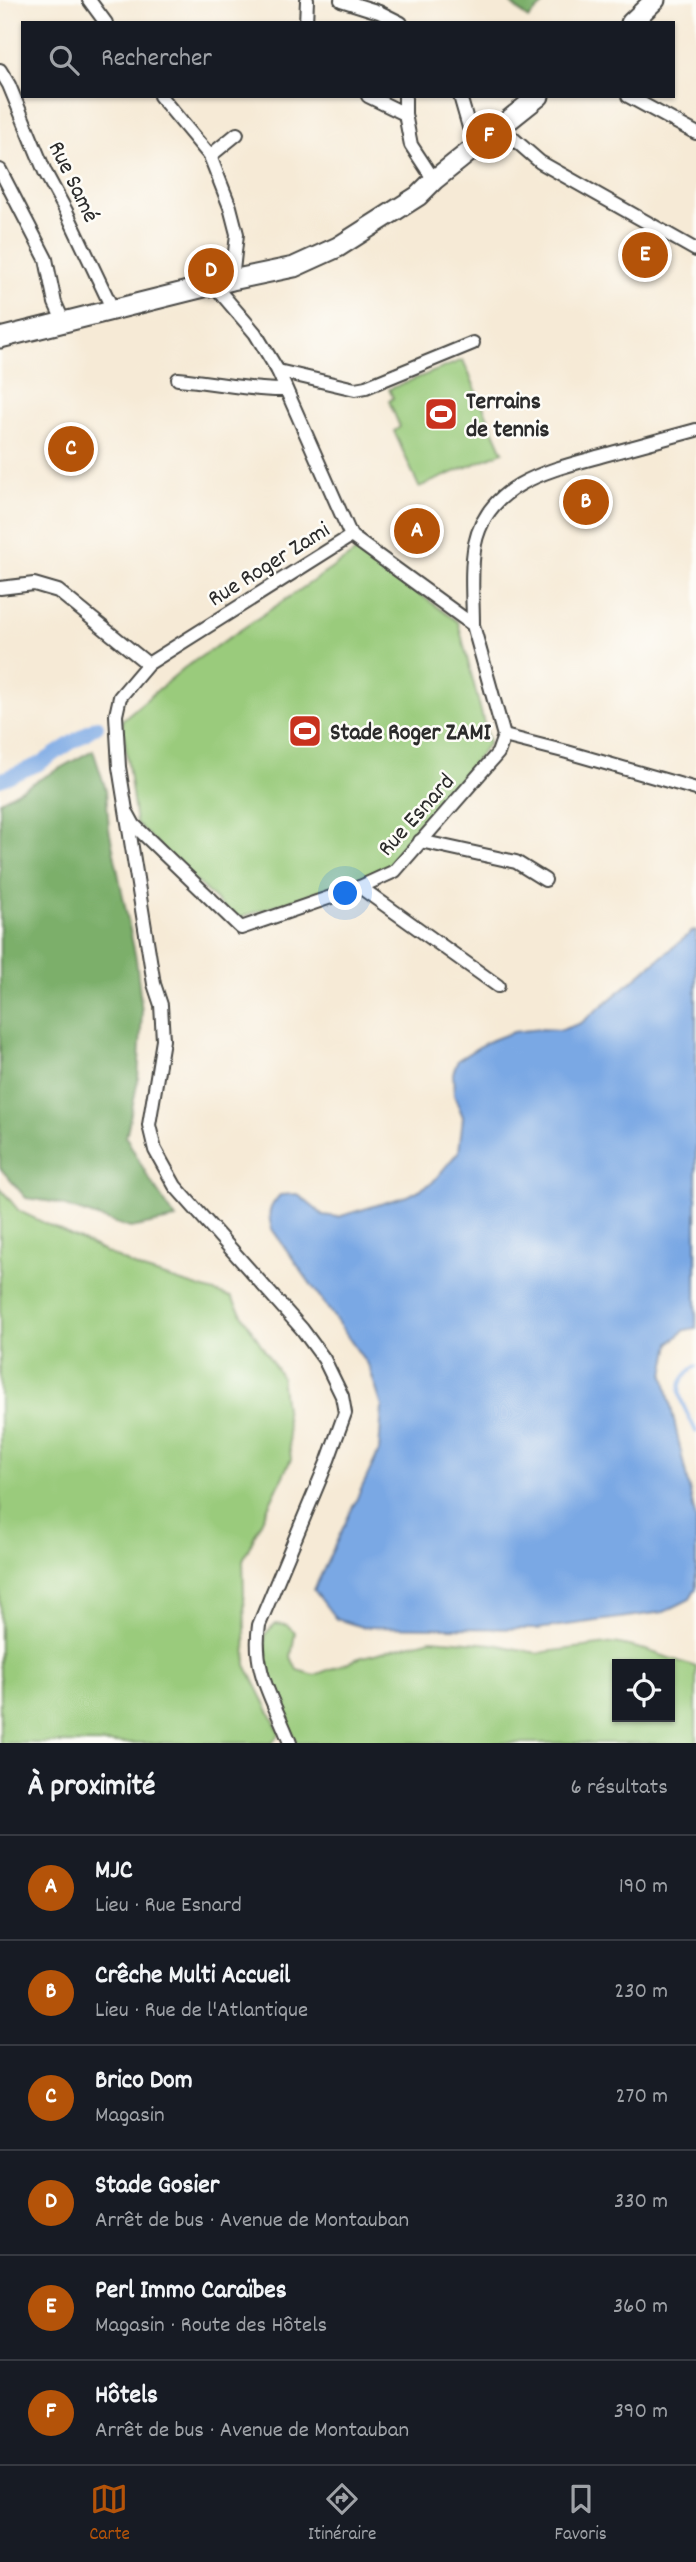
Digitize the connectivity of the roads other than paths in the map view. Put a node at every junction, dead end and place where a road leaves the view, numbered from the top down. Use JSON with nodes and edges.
{"nodes":[{"id":1,"x":89,"y":0,"type":"edge"},
{"id":2,"x":307,"y":0,"type":"edge"},
{"id":3,"x":341,"y":0,"type":"edge"},
{"id":4,"x":654,"y":0,"type":"edge"},
{"id":5,"x":105,"y":21,"type":"edge"},
{"id":6,"x":306,"y":21,"type":"edge"},
{"id":7,"x":396,"y":21,"type":"edge"},
{"id":8,"x":633,"y":21,"type":"edge"},
{"id":9,"x":0,"y":70,"type":"edge"},
{"id":10,"x":162,"y":98,"type":"edge"},
{"id":11,"x":372,"y":98,"type":"edge"},
{"id":12,"x":405,"y":98,"type":"edge"},
{"id":13,"x":461,"y":98,"type":"edge"},
{"id":14,"x":537,"y":98,"type":"edge"},
{"id":15,"x":632,"y":98,"type":"edge"},
{"id":16,"x":405,"y":114,"type":"junction"},
{"id":17,"x":500,"y":127,"type":"junction"},
{"id":18,"x":696,"y":133,"type":"edge"},
{"id":19,"x":237,"y":134,"type":"dead end"},
{"id":20,"x":475,"y":148,"type":"junction"},
{"id":21,"x":210,"y":156,"type":"junction"},
{"id":22,"x":0,"y":170,"type":"edge"},
{"id":23,"x":434,"y":180,"type":"junction"},
{"id":24,"x":696,"y":250,"type":"edge"},
{"id":25,"x":223,"y":282,"type":"junction"},
{"id":26,"x":113,"y":310,"type":"junction"},
{"id":27,"x":64,"y":323,"type":"junction"},
{"id":28,"x":0,"y":338,"type":"edge"},
{"id":29,"x":473,"y":343,"type":"dead end"},
{"id":30,"x":278,"y":371,"type":"junction"},
{"id":31,"x":178,"y":379,"type":"dead end"},
{"id":32,"x":286,"y":390,"type":"junction"},
{"id":33,"x":696,"y":430,"type":"edge"},
{"id":34,"x":351,"y":536,"type":"junction"},
{"id":35,"x":0,"y":588,"type":"edge"},
{"id":36,"x":473,"y":625,"type":"junction"},
{"id":37,"x":148,"y":664,"type":"junction"},
{"id":38,"x":504,"y":736,"type":"junction"},
{"id":39,"x":696,"y":789,"type":"edge"},
{"id":40,"x":126,"y":810,"type":"junction"},
{"id":41,"x":420,"y":841,"type":"junction"},
{"id":42,"x":545,"y":880,"type":"dead end"},
{"id":43,"x":360,"y":887,"type":"junction"},
{"id":44,"x":498,"y":986,"type":"dead end"},
{"id":45,"x":290,"y":1743,"type":"edge"}],
"edges":[{"from":1,"to":5,"type":"street"},
{"from":2,"to":6,"type":"street"},
{"from":3,"to":7,"type":"street"},
{"from":4,"to":8,"type":"main road"},
{"from":9,"to":26,"type":"street","name":"Rue Samé"},
{"from":10,"to":21,"type":"street"},
{"from":11,"to":16,"type":"street"},
{"from":12,"to":16,"type":"street"},
{"from":13,"to":20,"type":"street"},
{"from":14,"to":17,"type":"main road"},
{"from":15,"to":18,"type":"street"},
{"from":16,"to":23,"type":"street"},
{"from":17,"to":20,"type":"main road"},
{"from":17,"to":24,"type":"street"},
{"from":19,"to":21,"type":"street"},
{"from":20,"to":23,"type":"main road"},
{"from":21,"to":25,"type":"street"},
{"from":22,"to":27,"type":"street"},
{"from":23,"to":25,"type":"main road"},
{"from":25,"to":26,"type":"main road"},
{"from":25,"to":30,"type":"street","name":"Rue Roger Zami"},
{"from":26,"to":27,"type":"main road"},
{"from":27,"to":28,"type":"main road"},
{"from":29,"to":30,"type":"street"},
{"from":30,"to":32,"type":"street","name":"Rue Roger Zami"},
{"from":31,"to":32,"type":"street"},
{"from":32,"to":34,"type":"street","name":"Rue Roger Zami"},
{"from":33,"to":36,"type":"street"},
{"from":34,"to":36,"type":"street"},
{"from":34,"to":37,"type":"street","name":"Rue Roger Zami"},
{"from":35,"to":37,"type":"street"},
{"from":36,"to":38,"type":"street"},
{"from":37,"to":40,"type":"street","name":"Rue Roger Zami"},
{"from":38,"to":39,"type":"street"},
{"from":38,"to":41,"type":"street","name":"Rue Esnard"},
{"from":40,"to":43,"type":"street","name":"Rue Esnard"},
{"from":40,"to":45,"type":"street","name":"Rue Roger Zami"},
{"from":41,"to":42,"type":"street"},
{"from":41,"to":43,"type":"street","name":"Rue Esnard"},
{"from":43,"to":44,"type":"street"}]}
